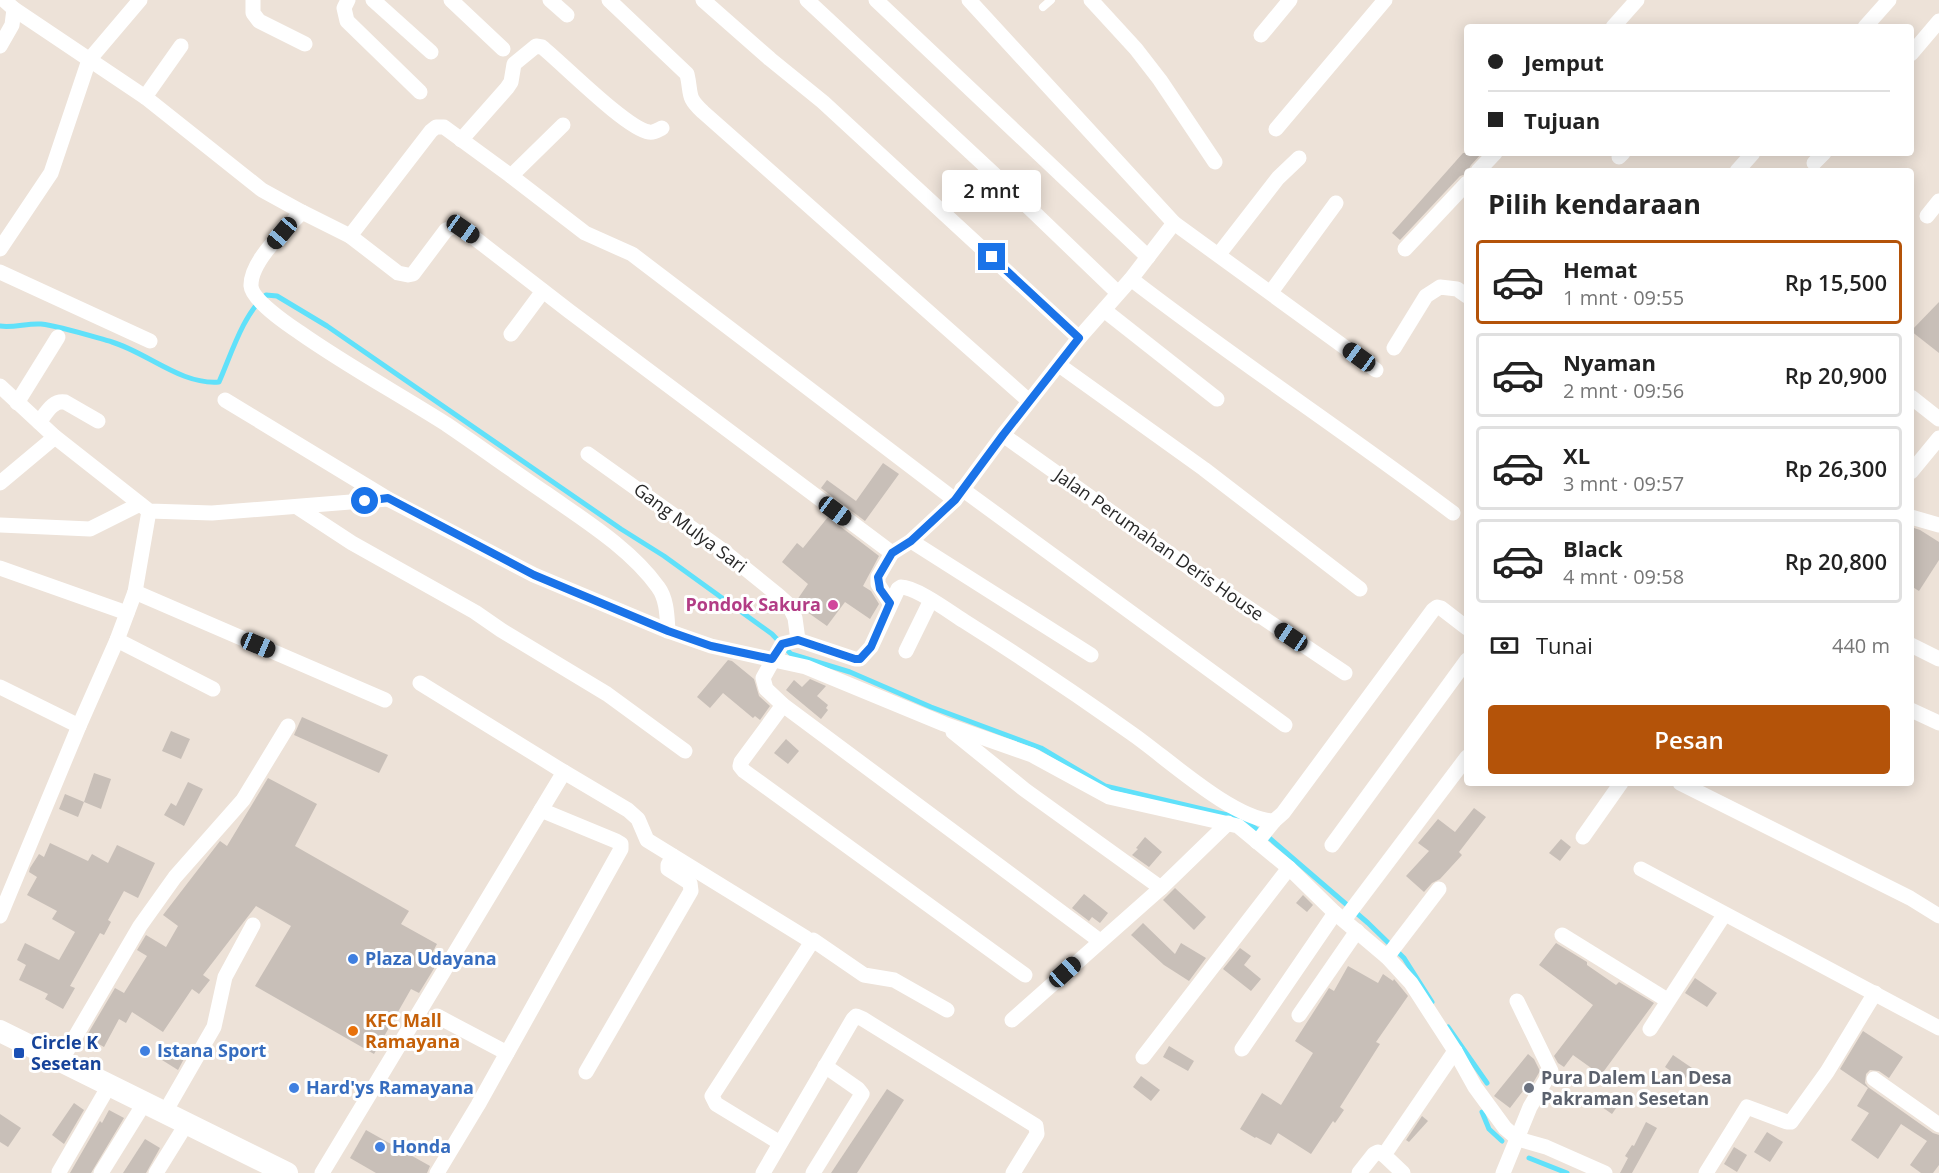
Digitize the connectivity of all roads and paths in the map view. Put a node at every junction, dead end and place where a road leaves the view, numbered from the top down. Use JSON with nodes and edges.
{"nodes":[{"id":1,"x":140,"y":0,"type":"edge"},
{"id":2,"x":253,"y":0,"type":"edge"},
{"id":3,"x":348,"y":0,"type":"edge"},
{"id":4,"x":373,"y":0,"type":"edge"},
{"id":5,"x":451,"y":0,"type":"edge"},
{"id":6,"x":550,"y":0,"type":"edge"},
{"id":7,"x":609,"y":0,"type":"edge"},
{"id":8,"x":703,"y":0,"type":"edge"},
{"id":9,"x":807,"y":0,"type":"edge"},
{"id":10,"x":876,"y":0,"type":"edge"},
{"id":11,"x":969,"y":0,"type":"edge"},
{"id":12,"x":1051,"y":0,"type":"edge"},
{"id":13,"x":1091,"y":0,"type":"edge"},
{"id":14,"x":1290,"y":0,"type":"edge"},
{"id":15,"x":1386,"y":0,"type":"edge"},
{"id":16,"x":1637,"y":0,"type":"edge"},
{"id":17,"x":1889,"y":0,"type":"edge"},
{"id":18,"x":9,"y":5,"type":"edge"},
{"id":19,"x":1044,"y":7,"type":"dead end"},
{"id":20,"x":567,"y":15,"type":"dead end"},
{"id":21,"x":1939,"y":21,"type":"edge"},
{"id":22,"x":1619,"y":24,"type":"edge"},
{"id":23,"x":1868,"y":24,"type":"edge"},
{"id":24,"x":1261,"y":35,"type":"dead end"},
{"id":25,"x":305,"y":44,"type":"dead end"},
{"id":26,"x":0,"y":46,"type":"edge"},
{"id":27,"x":181,"y":46,"type":"dead end"},
{"id":28,"x":502,"y":48,"type":"dead end"},
{"id":29,"x":1914,"y":50,"type":"edge"},
{"id":30,"x":431,"y":52,"type":"dead end"},
{"id":31,"x":89,"y":60,"type":"junction"},
{"id":32,"x":420,"y":92,"type":"dead end"},
{"id":33,"x":145,"y":98,"type":"junction"},
{"id":34,"x":563,"y":125,"type":"dead end"},
{"id":35,"x":662,"y":128,"type":"dead end"},
{"id":36,"x":1276,"y":129,"type":"dead end"},
{"id":37,"x":461,"y":140,"type":"junction"},
{"id":38,"x":1492,"y":156,"type":"edge"},
{"id":39,"x":1750,"y":156,"type":"edge"},
{"id":40,"x":1299,"y":158,"type":"dead end"},
{"id":41,"x":1215,"y":162,"type":"dead end"},
{"id":42,"x":1481,"y":168,"type":"edge"},
{"id":43,"x":1740,"y":168,"type":"edge"},
{"id":44,"x":511,"y":176,"type":"junction"},
{"id":45,"x":1464,"y":186,"type":"edge"},
{"id":46,"x":1939,"y":201,"type":"edge"},
{"id":47,"x":1336,"y":203,"type":"dead end"},
{"id":48,"x":302,"y":212,"type":"junction"},
{"id":49,"x":1928,"y":216,"type":"dead end"},
{"id":50,"x":1174,"y":223,"type":"junction"},
{"id":51,"x":351,"y":236,"type":"junction"},
{"id":52,"x":0,"y":249,"type":"edge"},
{"id":53,"x":1405,"y":249,"type":"dead end"},
{"id":54,"x":1219,"y":254,"type":"junction"},
{"id":55,"x":1148,"y":257,"type":"junction"},
{"id":56,"x":0,"y":272,"type":"edge"},
{"id":57,"x":1131,"y":279,"type":"junction"},
{"id":58,"x":543,"y":291,"type":"junction"},
{"id":59,"x":1271,"y":292,"type":"junction"},
{"id":60,"x":1118,"y":293,"type":"junction"},
{"id":61,"x":1464,"y":294,"type":"edge"},
{"id":62,"x":1104,"y":310,"type":"junction"},
{"id":63,"x":511,"y":334,"type":"dead end"},
{"id":64,"x":58,"y":337,"type":"dead end"},
{"id":65,"x":1079,"y":338,"type":"junction"},
{"id":66,"x":150,"y":341,"type":"dead end"},
{"id":67,"x":1394,"y":348,"type":"dead end"},
{"id":68,"x":1059,"y":365,"type":"junction"},
{"id":69,"x":1376,"y":370,"type":"dead end"},
{"id":70,"x":0,"y":386,"type":"edge"},
{"id":71,"x":1217,"y":399,"type":"dead end"},
{"id":72,"x":1914,"y":399,"type":"edge"},
{"id":73,"x":225,"y":400,"type":"dead end"},
{"id":74,"x":1029,"y":401,"type":"junction"},
{"id":75,"x":17,"y":403,"type":"junction"},
{"id":76,"x":1939,"y":419,"type":"edge"},
{"id":77,"x":98,"y":421,"type":"dead end"},
{"id":78,"x":39,"y":423,"type":"junction"},
{"id":79,"x":1003,"y":435,"type":"junction"},
{"id":80,"x":56,"y":437,"type":"junction"},
{"id":81,"x":1939,"y":438,"type":"edge"},
{"id":82,"x":588,"y":454,"type":"dead end"},
{"id":83,"x":1914,"y":468,"type":"edge"},
{"id":84,"x":0,"y":483,"type":"edge"},
{"id":85,"x":959,"y":495,"type":"junction"},
{"id":86,"x":388,"y":498,"type":"junction"},
{"id":87,"x":297,"y":507,"type":"junction"},
{"id":88,"x":145,"y":508,"type":"junction"},
{"id":89,"x":1453,"y":513,"type":"dead end"},
{"id":90,"x":1914,"y":518,"type":"edge"},
{"id":91,"x":0,"y":525,"type":"edge"},
{"id":92,"x":1939,"y":525,"type":"edge"},
{"id":93,"x":911,"y":541,"type":"junction"},
{"id":94,"x":892,"y":553,"type":"junction"},
{"id":95,"x":0,"y":568,"type":"edge"},
{"id":96,"x":1360,"y":589,"type":"dead end"},
{"id":97,"x":135,"y":592,"type":"junction"},
{"id":98,"x":931,"y":600,"type":"junction"},
{"id":99,"x":890,"y":603,"type":"junction"},
{"id":100,"x":127,"y":613,"type":"junction"},
{"id":101,"x":1464,"y":626,"type":"edge"},
{"id":102,"x":668,"y":631,"type":"junction"},
{"id":103,"x":117,"y":640,"type":"junction"},
{"id":104,"x":798,"y":640,"type":"junction"},
{"id":105,"x":1914,"y":646,"type":"edge"},
{"id":106,"x":906,"y":651,"type":"dead end"},
{"id":107,"x":776,"y":653,"type":"junction"},
{"id":108,"x":1091,"y":655,"type":"dead end"},
{"id":109,"x":1939,"y":659,"type":"edge"},
{"id":110,"x":1464,"y":664,"type":"edge"},
{"id":111,"x":1345,"y":673,"type":"dead end"},
{"id":112,"x":420,"y":683,"type":"dead end"},
{"id":113,"x":0,"y":687,"type":"edge"},
{"id":114,"x":213,"y":689,"type":"dead end"},
{"id":115,"x":385,"y":700,"type":"dead end"},
{"id":116,"x":783,"y":705,"type":"junction"},
{"id":117,"x":1914,"y":711,"type":"edge"},
{"id":118,"x":1939,"y":723,"type":"edge"},
{"id":119,"x":944,"y":724,"type":"junction"},
{"id":120,"x":1285,"y":725,"type":"dead end"},
{"id":121,"x":79,"y":726,"type":"junction"},
{"id":122,"x":288,"y":726,"type":"dead end"},
{"id":123,"x":685,"y":751,"type":"dead end"},
{"id":124,"x":1464,"y":761,"type":"edge"},
{"id":125,"x":564,"y":772,"type":"junction"},
{"id":126,"x":1619,"y":786,"type":"edge"},
{"id":127,"x":1686,"y":786,"type":"edge"},
{"id":128,"x":541,"y":810,"type":"junction"},
{"id":129,"x":1228,"y":823,"type":"junction"},
{"id":130,"x":1272,"y":824,"type":"junction"},
{"id":131,"x":1583,"y":837,"type":"dead end"},
{"id":132,"x":1258,"y":841,"type":"junction"},
{"id":133,"x":1332,"y":845,"type":"dead end"},
{"id":134,"x":673,"y":856,"type":"junction"},
{"id":135,"x":1289,"y":868,"type":"junction"},
{"id":136,"x":1641,"y":869,"type":"dead end"},
{"id":137,"x":1161,"y":888,"type":"junction"},
{"id":138,"x":1439,"y":889,"type":"dead end"},
{"id":139,"x":1346,"y":913,"type":"junction"},
{"id":140,"x":1724,"y":915,"type":"junction"},
{"id":141,"x":0,"y":916,"type":"edge"},
{"id":142,"x":1939,"y":916,"type":"edge"},
{"id":143,"x":253,"y":926,"type":"dead end"},
{"id":144,"x":1357,"y":931,"type":"junction"},
{"id":145,"x":1562,"y":935,"type":"dead end"},
{"id":146,"x":806,"y":938,"type":"dead end"},
{"id":147,"x":1100,"y":940,"type":"junction"},
{"id":148,"x":1391,"y":951,"type":"junction"},
{"id":149,"x":1025,"y":975,"type":"dead end"},
{"id":150,"x":1875,"y":993,"type":"junction"},
{"id":151,"x":1667,"y":1000,"type":"junction"},
{"id":152,"x":1517,"y":1001,"type":"dead end"},
{"id":153,"x":947,"y":1010,"type":"dead end"},
{"id":154,"x":1299,"y":1015,"type":"dead end"},
{"id":155,"x":437,"y":1016,"type":"dead end"},
{"id":156,"x":1012,"y":1020,"type":"dead end"},
{"id":157,"x":1939,"y":1028,"type":"edge"},
{"id":158,"x":1650,"y":1029,"type":"dead end"},
{"id":159,"x":0,"y":1031,"type":"edge"},
{"id":160,"x":1242,"y":1049,"type":"dead end"},
{"id":161,"x":1455,"y":1051,"type":"junction"},
{"id":162,"x":507,"y":1053,"type":"junction"},
{"id":163,"x":1143,"y":1057,"type":"dead end"},
{"id":164,"x":61,"y":1061,"type":"junction"},
{"id":165,"x":825,"y":1066,"type":"junction"},
{"id":166,"x":586,"y":1072,"type":"dead end"},
{"id":167,"x":1874,"y":1079,"type":"dead end"},
{"id":168,"x":110,"y":1084,"type":"junction"},
{"id":169,"x":155,"y":1107,"type":"junction"},
{"id":170,"x":187,"y":1123,"type":"junction"},
{"id":171,"x":1939,"y":1125,"type":"edge"},
{"id":172,"x":1518,"y":1139,"type":"junction"},
{"id":173,"x":780,"y":1143,"type":"junction"},
{"id":174,"x":1384,"y":1155,"type":"junction"},
{"id":175,"x":262,"y":1168,"type":"edge"},
{"id":176,"x":59,"y":1172,"type":"edge"},
{"id":177,"x":101,"y":1173,"type":"edge"},
{"id":178,"x":156,"y":1173,"type":"edge"},
{"id":179,"x":288,"y":1173,"type":"edge"},
{"id":180,"x":322,"y":1173,"type":"edge"},
{"id":181,"x":437,"y":1173,"type":"edge"},
{"id":182,"x":763,"y":1173,"type":"edge"},
{"id":183,"x":813,"y":1173,"type":"edge"},
{"id":184,"x":1012,"y":1173,"type":"edge"},
{"id":185,"x":1359,"y":1173,"type":"edge"},
{"id":186,"x":1403,"y":1173,"type":"edge"},
{"id":187,"x":1503,"y":1173,"type":"edge"},
{"id":188,"x":1605,"y":1173,"type":"edge"},
{"id":189,"x":1706,"y":1173,"type":"edge"}],
"edges":[{"from":1,"to":31,"type":"street"},
{"from":2,"to":25,"type":"street"},
{"from":3,"to":32,"type":"street"},
{"from":4,"to":30,"type":"street"},
{"from":5,"to":28,"type":"street"},
{"from":6,"to":20,"type":"street"},
{"from":7,"to":74,"type":"street"},
{"from":8,"to":65,"type":"street"},
{"from":9,"to":60,"type":"street"},
{"from":10,"to":55,"type":"street"},
{"from":11,"to":50,"type":"street"},
{"from":12,"to":19,"type":"lane"},
{"from":13,"to":41,"type":"street"},
{"from":14,"to":24,"type":"street"},
{"from":15,"to":36,"type":"street"},
{"from":16,"to":22,"type":"street"},
{"from":17,"to":23,"type":"street"},
{"from":18,"to":26,"type":"street"},
{"from":18,"to":31,"type":"street"},
{"from":21,"to":29,"type":"street"},
{"from":27,"to":33,"type":"street"},
{"from":31,"to":33,"type":"street"},
{"from":31,"to":52,"type":"street"},
{"from":33,"to":48,"type":"street"},
{"from":34,"to":44,"type":"street"},
{"from":35,"to":37,"type":"street"},
{"from":37,"to":44,"type":"street"},
{"from":37,"to":51,"type":"street"},
{"from":38,"to":42,"type":"street"},
{"from":39,"to":43,"type":"street"},
{"from":40,"to":54,"type":"street"},
{"from":44,"to":85,"type":"street"},
{"from":45,"to":53,"type":"street"},
{"from":46,"to":49,"type":"street"},
{"from":47,"to":59,"type":"street"},
{"from":48,"to":51,"type":"street"},
{"from":48,"to":102,"type":"street"},
{"from":50,"to":54,"type":"street"},
{"from":50,"to":55,"type":"street"},
{"from":51,"to":58,"type":"street"},
{"from":54,"to":59,"type":"street"},
{"from":55,"to":57,"type":"street"},
{"from":56,"to":66,"type":"street"},
{"from":57,"to":60,"type":"street"},
{"from":57,"to":89,"type":"street"},
{"from":58,"to":63,"type":"street"},
{"from":58,"to":94,"type":"street"},
{"from":59,"to":69,"type":"street"},
{"from":60,"to":62,"type":"street"},
{"from":61,"to":67,"type":"street"},
{"from":62,"to":65,"type":"street"},
{"from":62,"to":71,"type":"street"},
{"from":64,"to":75,"type":"street"},
{"from":65,"to":68,"type":"street"},
{"from":68,"to":74,"type":"street"},
{"from":68,"to":96,"type":"street"},
{"from":70,"to":75,"type":"street"},
{"from":72,"to":76,"type":"street"},
{"from":73,"to":86,"type":"street"},
{"from":74,"to":79,"type":"street"},
{"from":75,"to":78,"type":"street"},
{"from":77,"to":78,"type":"street"},
{"from":78,"to":80,"type":"street"},
{"from":79,"to":85,"type":"street"},
{"from":79,"to":111,"type":"street","name":"Jalan Perumahan Deris House"},
{"from":80,"to":84,"type":"street"},
{"from":80,"to":88,"type":"street"},
{"from":81,"to":83,"type":"street"},
{"from":82,"to":104,"type":"street","name":"Gang Mulya Sari"},
{"from":85,"to":93,"type":"street"},
{"from":85,"to":120,"type":"street"},
{"from":86,"to":87,"type":"street"},
{"from":86,"to":102,"type":"street"},
{"from":87,"to":88,"type":"street"},
{"from":87,"to":123,"type":"street"},
{"from":88,"to":91,"type":"street"},
{"from":88,"to":97,"type":"street"},
{"from":90,"to":92,"type":"street"},
{"from":93,"to":94,"type":"street"},
{"from":93,"to":108,"type":"street"},
{"from":94,"to":99,"type":"street"},
{"from":95,"to":100,"type":"street"},
{"from":97,"to":100,"type":"street"},
{"from":97,"to":115,"type":"street"},
{"from":98,"to":99,"type":"street"},
{"from":98,"to":106,"type":"street"},
{"from":98,"to":130,"type":"street"},
{"from":99,"to":104,"type":"street"},
{"from":100,"to":103,"type":"street"},
{"from":101,"to":130,"type":"street"},
{"from":102,"to":107,"type":"street"},
{"from":103,"to":114,"type":"street"},
{"from":103,"to":121,"type":"street"},
{"from":104,"to":107,"type":"street"},
{"from":105,"to":109,"type":"street"},
{"from":107,"to":116,"type":"street"},
{"from":107,"to":119,"type":"street"},
{"from":110,"to":133,"type":"street"},
{"from":112,"to":125,"type":"street"},
{"from":113,"to":121,"type":"street"},
{"from":116,"to":147,"type":"street"},
{"from":116,"to":149,"type":"street"},
{"from":117,"to":118,"type":"street"},
{"from":119,"to":129,"type":"street"},
{"from":119,"to":137,"type":"street"},
{"from":121,"to":141,"type":"street"},
{"from":122,"to":164,"type":"street"},
{"from":124,"to":139,"type":"street"},
{"from":125,"to":128,"type":"street"},
{"from":125,"to":134,"type":"street"},
{"from":126,"to":131,"type":"street"},
{"from":127,"to":142,"type":"street"},
{"from":128,"to":162,"type":"street"},
{"from":128,"to":180,"type":"street"},
{"from":129,"to":132,"type":"street"},
{"from":129,"to":137,"type":"street"},
{"from":130,"to":132,"type":"street"},
{"from":132,"to":135,"type":"street"},
{"from":134,"to":146,"type":"street"},
{"from":134,"to":166,"type":"street"},
{"from":135,"to":139,"type":"street"},
{"from":135,"to":163,"type":"street"},
{"from":136,"to":140,"type":"street"},
{"from":137,"to":147,"type":"street"},
{"from":138,"to":148,"type":"street"},
{"from":139,"to":144,"type":"street"},
{"from":139,"to":160,"type":"street"},
{"from":140,"to":150,"type":"street"},
{"from":140,"to":151,"type":"street"},
{"from":143,"to":169,"type":"street"},
{"from":144,"to":148,"type":"street"},
{"from":144,"to":154,"type":"street"},
{"from":145,"to":151,"type":"street"},
{"from":147,"to":156,"type":"street"},
{"from":148,"to":161,"type":"street"},
{"from":150,"to":157,"type":"street"},
{"from":150,"to":189,"type":"street"},
{"from":151,"to":158,"type":"street"},
{"from":152,"to":172,"type":"street"},
{"from":153,"to":173,"type":"street"},
{"from":155,"to":162,"type":"street"},
{"from":159,"to":164,"type":"main road"},
{"from":161,"to":172,"type":"street"},
{"from":161,"to":174,"type":"street"},
{"from":162,"to":181,"type":"street"},
{"from":164,"to":168,"type":"main road"},
{"from":165,"to":173,"type":"street"},
{"from":165,"to":183,"type":"street"},
{"from":165,"to":184,"type":"street"},
{"from":167,"to":171,"type":"street"},
{"from":168,"to":169,"type":"main road"},
{"from":168,"to":176,"type":"street"},
{"from":169,"to":170,"type":"main road"},
{"from":169,"to":177,"type":"street"},
{"from":170,"to":175,"type":"main road"},
{"from":170,"to":178,"type":"street"},
{"from":172,"to":187,"type":"street"},
{"from":172,"to":188,"type":"street"},
{"from":173,"to":182,"type":"street"},
{"from":174,"to":185,"type":"street"},
{"from":174,"to":186,"type":"street"},
{"from":175,"to":179,"type":"main road"}]}
